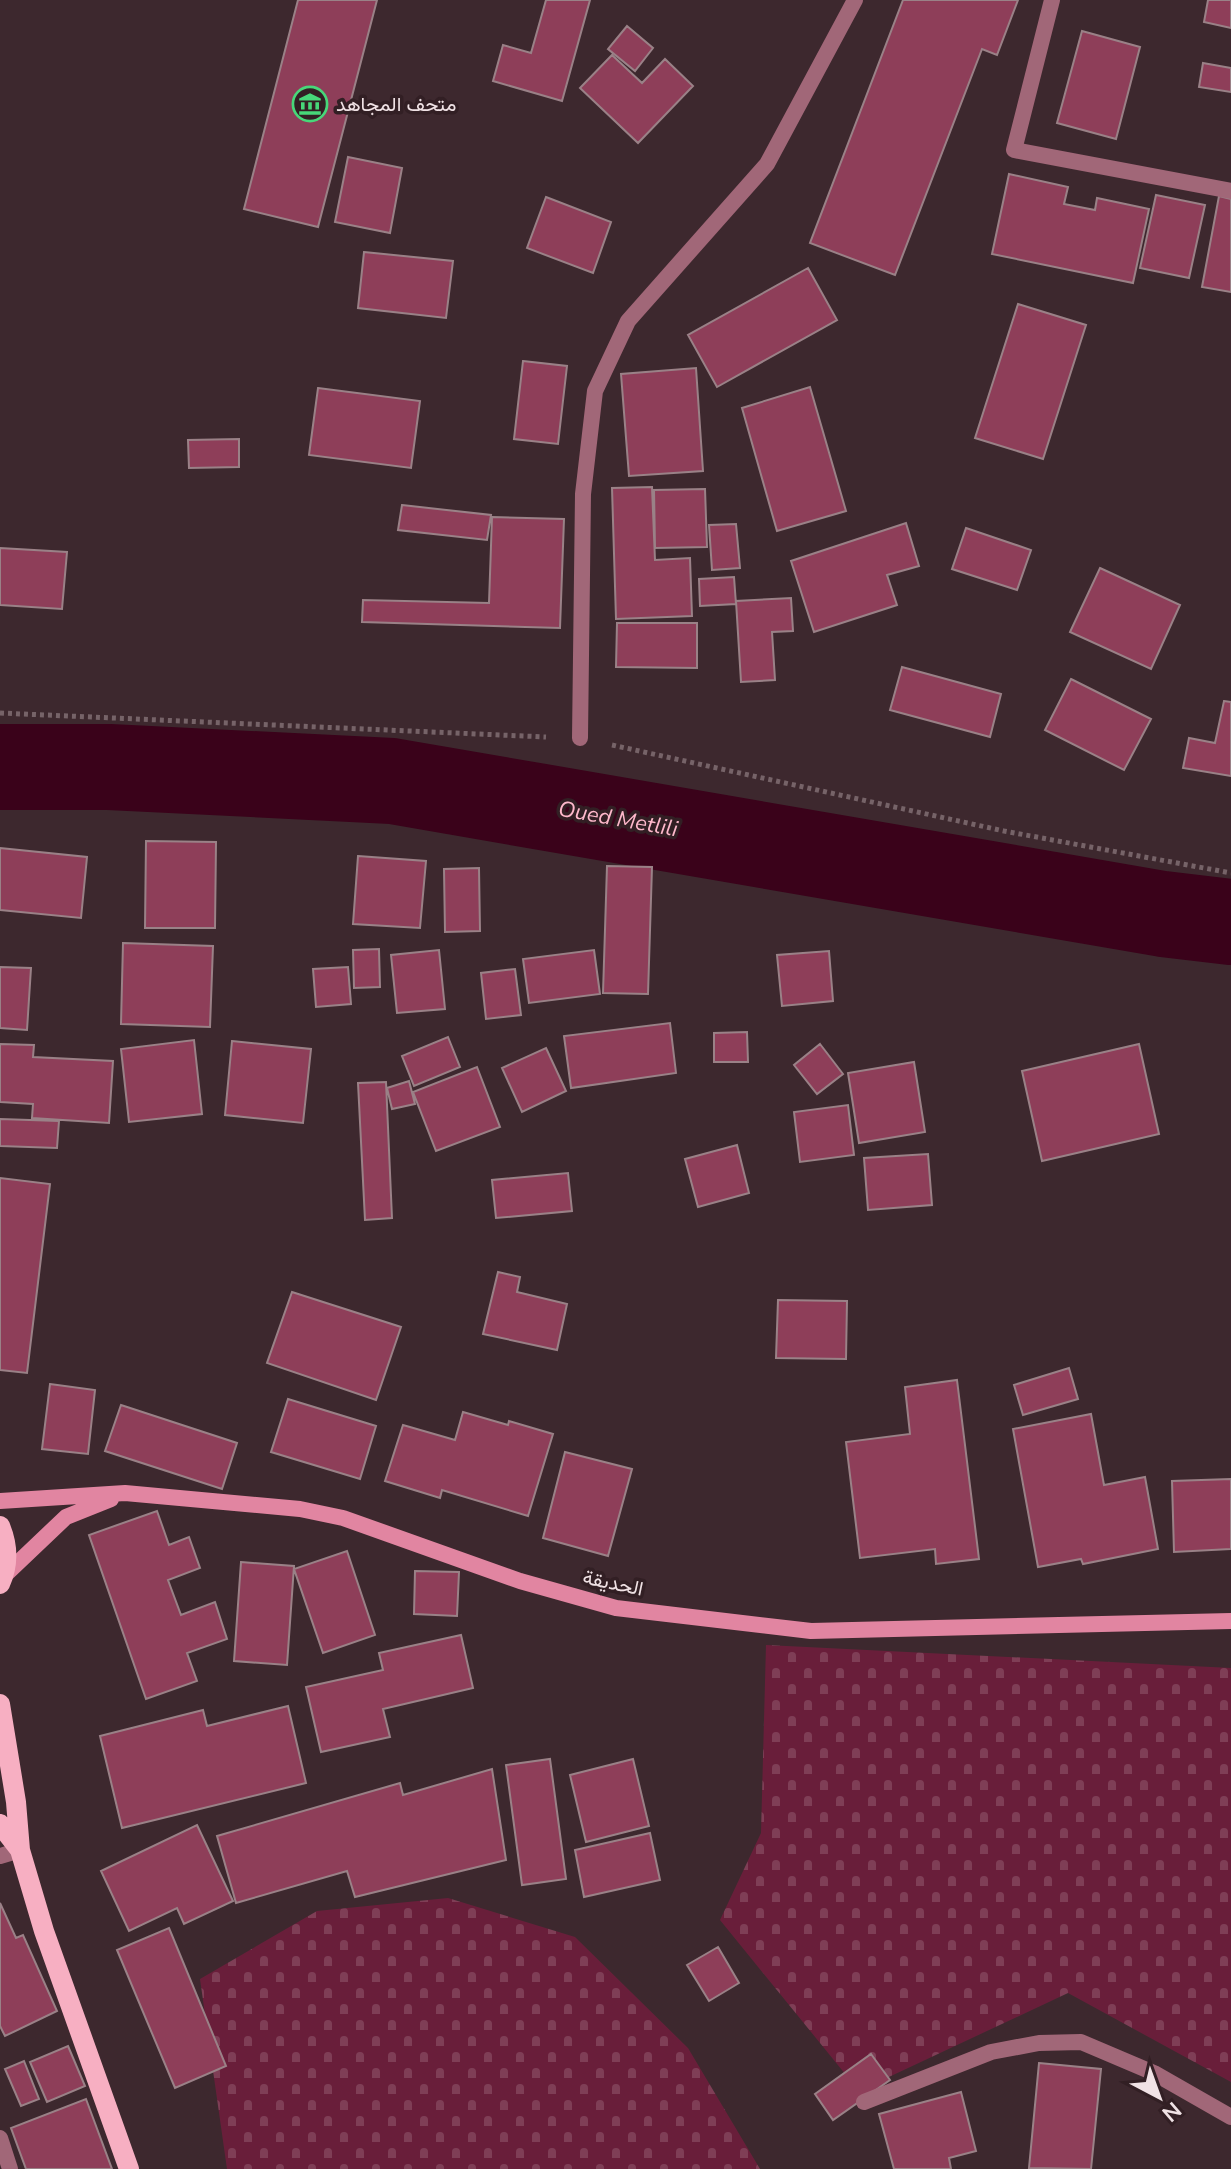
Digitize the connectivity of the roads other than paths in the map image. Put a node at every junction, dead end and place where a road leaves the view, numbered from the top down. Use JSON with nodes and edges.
{"nodes":[{"id":1,"x":855,"y":0,"type":"edge"},
{"id":2,"x":1052,"y":0,"type":"edge"},
{"id":3,"x":1231,"y":191,"type":"edge"},
{"id":4,"x":580,"y":738,"type":"road end"},
{"id":5,"x":125,"y":1493,"type":"junction"},
{"id":6,"x":0,"y":1501,"type":"edge"},
{"id":7,"x":0,"y":1526,"type":"edge"},
{"id":8,"x":2,"y":1580,"type":"edge"},
{"id":9,"x":1231,"y":1621,"type":"edge"},
{"id":10,"x":0,"y":1704,"type":"edge"},
{"id":11,"x":0,"y":1824,"type":"edge"},
{"id":12,"x":10,"y":1853,"type":"edge"},
{"id":13,"x":864,"y":2102,"type":"dead end"},
{"id":14,"x":1231,"y":2117,"type":"edge"},
{"id":15,"x":0,"y":2138,"type":"edge"},
{"id":16,"x":10,"y":2169,"type":"edge"},
{"id":17,"x":129,"y":2169,"type":"edge"}],
"edges":[{"from":1,"to":4,"type":"street"},
{"from":2,"to":3,"type":"street"},
{"from":5,"to":6,"type":"street","name":"الحديقة"},
{"from":5,"to":8,"type":"street"},
{"from":5,"to":9,"type":"street","name":"الحديقة"},
{"from":7,"to":8,"type":"main road"},
{"from":10,"to":12,"type":"main road"},
{"from":11,"to":12,"type":"main road"},
{"from":12,"to":17,"type":"main road"},
{"from":13,"to":14,"type":"street"},
{"from":15,"to":16,"type":"street"}]}
